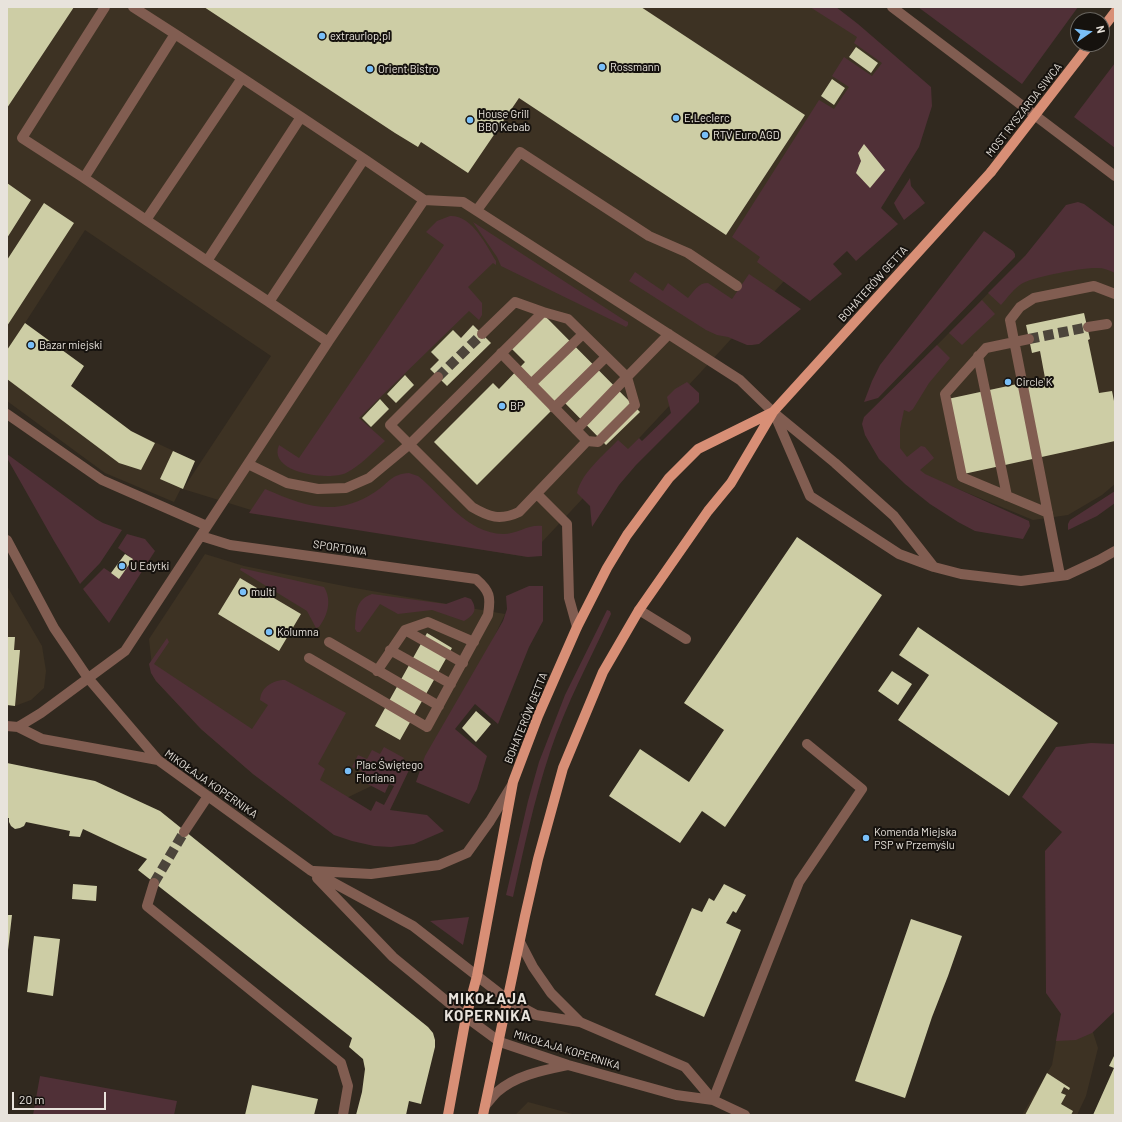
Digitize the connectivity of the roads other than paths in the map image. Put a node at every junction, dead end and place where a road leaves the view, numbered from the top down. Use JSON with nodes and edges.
{"nodes":[{"id":1,"x":105,"y":7,"type":"edge"},
{"id":2,"x":133,"y":7,"type":"edge"},
{"id":3,"x":892,"y":7,"type":"edge"},
{"id":4,"x":175,"y":34,"type":"junction"},
{"id":5,"x":1084,"y":52,"type":"edge"},
{"id":6,"x":242,"y":78,"type":"junction"},
{"id":7,"x":301,"y":118,"type":"junction"},
{"id":8,"x":364,"y":159,"type":"junction"},
{"id":9,"x":991,"y":172,"type":"joint"},
{"id":10,"x":1115,"y":176,"type":"edge"},
{"id":11,"x":84,"y":178,"type":"junction"},
{"id":12,"x":424,"y":200,"type":"junction"},
{"id":13,"x":477,"y":210,"type":"junction"},
{"id":14,"x":146,"y":220,"type":"junction"},
{"id":15,"x":207,"y":261,"type":"junction"},
{"id":16,"x":737,"y":286,"type":"dead end"},
{"id":17,"x":1115,"y":294,"type":"edge"},
{"id":18,"x":270,"y":302,"type":"junction"},
{"id":19,"x":543,"y":312,"type":"junction"},
{"id":20,"x":1107,"y":324,"type":"dead end"},
{"id":21,"x":1088,"y":327,"type":"tunnel mouth"},
{"id":22,"x":482,"y":334,"type":"tunnel mouth"},
{"id":23,"x":583,"y":334,"type":"junction"},
{"id":24,"x":669,"y":334,"type":"junction"},
{"id":25,"x":1029,"y":339,"type":"tunnel mouth"},
{"id":26,"x":328,"y":342,"type":"junction"},
{"id":27,"x":1014,"y":342,"type":"junction"},
{"id":28,"x":501,"y":353,"type":"junction"},
{"id":29,"x":978,"y":356,"type":"junction"},
{"id":30,"x":606,"y":357,"type":"junction"},
{"id":31,"x":438,"y":377,"type":"tunnel mouth"},
{"id":32,"x":627,"y":377,"type":"junction"},
{"id":33,"x":531,"y":384,"type":"junction"},
{"id":34,"x":554,"y":408,"type":"junction"},
{"id":35,"x":773,"y":412,"type":"junction"},
{"id":36,"x":7,"y":414,"type":"edge"},
{"id":37,"x":576,"y":430,"type":"junction"},
{"id":38,"x":587,"y":441,"type":"junction"},
{"id":39,"x":410,"y":444,"type":"junction"},
{"id":40,"x":248,"y":464,"type":"junction"},
{"id":41,"x":537,"y":494,"type":"junction"},
{"id":42,"x":1008,"y":496,"type":"junction"},
{"id":43,"x":1048,"y":514,"type":"junction"},
{"id":44,"x":207,"y":526,"type":"junction"},
{"id":45,"x":201,"y":536,"type":"junction"},
{"id":46,"x":7,"y":540,"type":"edge"},
{"id":47,"x":1115,"y":551,"type":"edge"},
{"id":48,"x":934,"y":567,"type":"junction"},
{"id":49,"x":1060,"y":575,"type":"junction"},
{"id":50,"x":639,"y":610,"type":"junction"},
{"id":51,"x":577,"y":627,"type":"junction"},
{"id":52,"x":404,"y":630,"type":"junction"},
{"id":53,"x":686,"y":639,"type":"dead end"},
{"id":54,"x":329,"y":642,"type":"dead end"},
{"id":55,"x":474,"y":642,"type":"junction"},
{"id":56,"x":390,"y":650,"type":"junction"},
{"id":57,"x":309,"y":658,"type":"dead end"},
{"id":58,"x":462,"y":663,"type":"junction"},
{"id":59,"x":377,"y":671,"type":"junction"},
{"id":60,"x":88,"y":678,"type":"junction"},
{"id":61,"x":451,"y":684,"type":"junction"},
{"id":62,"x":439,"y":706,"type":"junction"},
{"id":63,"x":7,"y":726,"type":"edge"},
{"id":64,"x":18,"y":727,"type":"junction"},
{"id":65,"x":807,"y":744,"type":"dead end"},
{"id":66,"x":158,"y":760,"type":"junction"},
{"id":67,"x":513,"y":782,"type":"junction"},
{"id":68,"x":208,"y":796,"type":"junction"},
{"id":69,"x":184,"y":832,"type":"tunnel mouth"},
{"id":70,"x":310,"y":870,"type":"junction"},
{"id":71,"x":154,"y":882,"type":"tunnel mouth"},
{"id":72,"x":520,"y":942,"type":"junction"},
{"id":73,"x":477,"y":976,"type":"junction"},
{"id":74,"x":508,"y":1000,"type":"junction"},
{"id":75,"x":466,"y":1017,"type":"junction"},
{"id":76,"x":580,"y":1022,"type":"junction"},
{"id":77,"x":500,"y":1042,"type":"junction"},
{"id":78,"x":568,"y":1065,"type":"junction"},
{"id":79,"x":713,"y":1100,"type":"junction"},
{"id":80,"x":484,"y":1110,"type":"edge"},
{"id":81,"x":343,"y":1115,"type":"edge"},
{"id":82,"x":448,"y":1115,"type":"edge"},
{"id":83,"x":745,"y":1115,"type":"edge"}],
"edges":[{"from":1,"to":11,"type":"street"},
{"from":2,"to":4,"type":"street"},
{"from":3,"to":10,"type":"street"},
{"from":4,"to":6,"type":"street"},
{"from":4,"to":11,"type":"street"},
{"from":5,"to":9,"type":"main road","name":"MOST RYSZARDA SIWCA","bridge":true},
{"from":6,"to":7,"type":"street"},
{"from":6,"to":14,"type":"street"},
{"from":7,"to":8,"type":"street"},
{"from":7,"to":15,"type":"street"},
{"from":8,"to":12,"type":"street"},
{"from":8,"to":18,"type":"street"},
{"from":9,"to":35,"type":"main road","name":"BOHATERÓW GETTA"},
{"from":11,"to":14,"type":"street"},
{"from":12,"to":13,"type":"street"},
{"from":12,"to":26,"type":"street"},
{"from":13,"to":16,"type":"street"},
{"from":13,"to":24,"type":"street"},
{"from":14,"to":15,"type":"street"},
{"from":15,"to":18,"type":"street"},
{"from":17,"to":27,"type":"street"},
{"from":18,"to":26,"type":"street"},
{"from":19,"to":22,"type":"street"},
{"from":19,"to":23,"type":"street"},
{"from":19,"to":28,"type":"street"},
{"from":20,"to":21,"type":"street"},
{"from":23,"to":30,"type":"street"},
{"from":23,"to":33,"type":"street"},
{"from":24,"to":32,"type":"street"},
{"from":24,"to":35,"type":"street"},
{"from":25,"to":27,"type":"street"},
{"from":26,"to":40,"type":"street"},
{"from":27,"to":29,"type":"street"},
{"from":27,"to":43,"type":"street"},
{"from":28,"to":33,"type":"street"},
{"from":28,"to":39,"type":"street"},
{"from":29,"to":42,"type":"street"},
{"from":29,"to":42,"type":"street"},
{"from":30,"to":32,"type":"street"},
{"from":30,"to":34,"type":"street"},
{"from":31,"to":39,"type":"street"},
{"from":32,"to":37,"type":"street"},
{"from":32,"to":38,"type":"street"},
{"from":33,"to":34,"type":"street"},
{"from":34,"to":37,"type":"street"},
{"from":35,"to":48,"type":"street"},
{"from":35,"to":48,"type":"street"},
{"from":35,"to":50,"type":"main road","name":"BOHATERÓW GETTA"},
{"from":35,"to":51,"type":"main road","name":"BOHATERÓW GETTA"},
{"from":36,"to":44,"type":"street"},
{"from":37,"to":38,"type":"street"},
{"from":38,"to":41,"type":"street"},
{"from":39,"to":40,"type":"street"},
{"from":39,"to":41,"type":"street"},
{"from":40,"to":44,"type":"street"},
{"from":41,"to":51,"type":"street"},
{"from":42,"to":43,"type":"street"},
{"from":43,"to":49,"type":"street"},
{"from":44,"to":45,"type":"street"},
{"from":45,"to":55,"type":"street","name":"SPORTOWA"},
{"from":45,"to":60,"type":"street"},
{"from":46,"to":60,"type":"street"},
{"from":47,"to":49,"type":"street"},
{"from":48,"to":49,"type":"street"},
{"from":50,"to":53,"type":"street"},
{"from":50,"to":72,"type":"main road","name":"BOHATERÓW GETTA"},
{"from":51,"to":67,"type":"main road","name":"BOHATERÓW GETTA"},
{"from":52,"to":55,"type":"street"},
{"from":52,"to":56,"type":"street"},
{"from":52,"to":58,"type":"street"},
{"from":54,"to":59,"type":"street"},
{"from":55,"to":58,"type":"street"},
{"from":56,"to":59,"type":"street"},
{"from":56,"to":61,"type":"street"},
{"from":57,"to":62,"type":"street"},
{"from":58,"to":61,"type":"street"},
{"from":59,"to":62,"type":"street"},
{"from":60,"to":64,"type":"street"},
{"from":60,"to":66,"type":"street"},
{"from":61,"to":62,"type":"street"},
{"from":63,"to":64,"type":"street","name":"MIKOŁAJA KOPERNIKA"},
{"from":64,"to":66,"type":"street","name":"MIKOŁAJA KOPERNIKA"},
{"from":65,"to":79,"type":"street"},
{"from":66,"to":68,"type":"street","name":"MIKOŁAJA KOPERNIKA"},
{"from":67,"to":70,"type":"street"},
{"from":67,"to":73,"type":"main road","name":"BOHATERÓW GETTA"},
{"from":68,"to":69,"type":"street"},
{"from":68,"to":70,"type":"street","name":"MIKOŁAJA KOPERNIKA"},
{"from":70,"to":73,"type":"street","name":"MIKOŁAJA KOPERNIKA"},
{"from":70,"to":75,"type":"street","name":"MIKOŁAJA KOPERNIKA"},
{"from":71,"to":81,"type":"street"},
{"from":72,"to":74,"type":"main road","name":"BOHATERÓW GETTA"},
{"from":72,"to":76,"type":"street","name":"MIKOŁAJA KOPERNIKA"},
{"from":73,"to":74,"type":"street","name":"MIKOŁAJA KOPERNIKA"},
{"from":73,"to":75,"type":"main road","name":"BOHATERÓW GETTA"},
{"from":74,"to":76,"type":"street","name":"MIKOŁAJA KOPERNIKA"},
{"from":74,"to":77,"type":"main road","name":"BOHATERÓW GETTA"},
{"from":75,"to":77,"type":"street","name":"MIKOŁAJA KOPERNIKA"},
{"from":75,"to":82,"type":"main road","name":"BOHATERÓW GETTA"},
{"from":76,"to":79,"type":"street","name":"MIKOŁAJA KOPERNIKA"},
{"from":77,"to":78,"type":"street","name":"MIKOŁAJA KOPERNIKA"},
{"from":77,"to":80,"type":"main road","name":"BOHATERÓW GETTA"},
{"from":78,"to":79,"type":"street","name":"MIKOŁAJA KOPERNIKA"},
{"from":78,"to":80,"type":"street"},
{"from":79,"to":83,"type":"street","name":"MIKOŁAJA KOPERNIKA"}]}
